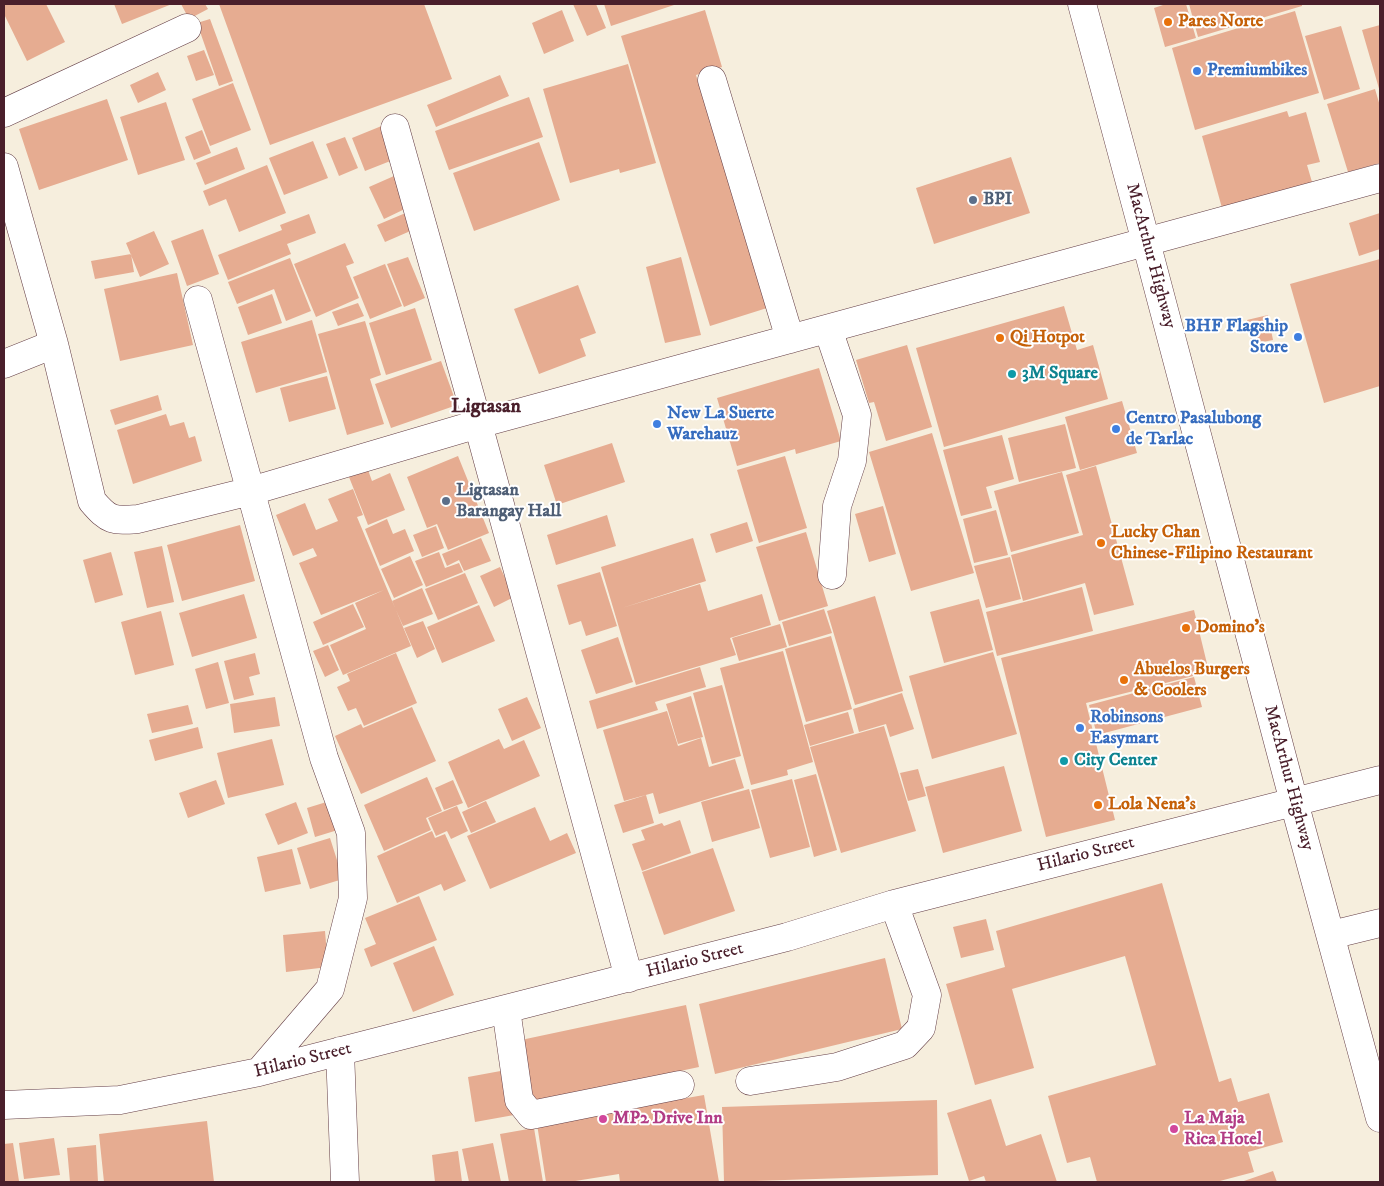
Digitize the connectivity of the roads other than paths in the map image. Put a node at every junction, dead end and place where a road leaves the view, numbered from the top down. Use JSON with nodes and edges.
{"nodes":[{"id":1,"x":1082,"y":4,"type":"edge"},
{"id":2,"x":188,"y":28,"type":"dead end"},
{"id":3,"x":712,"y":80,"type":"dead end"},
{"id":4,"x":4,"y":113,"type":"edge"},
{"id":5,"x":396,"y":128,"type":"dead end"},
{"id":6,"x":4,"y":166,"type":"edge"},
{"id":7,"x":1380,"y":178,"type":"edge"},
{"id":8,"x":1146,"y":242,"type":"junction"},
{"id":9,"x":198,"y":300,"type":"dead end"},
{"id":10,"x":828,"y":328,"type":"junction"},
{"id":11,"x":790,"y":339,"type":"junction"},
{"id":12,"x":54,"y":344,"type":"junction"},
{"id":13,"x":4,"y":364,"type":"edge"},
{"id":14,"x":478,"y":424,"type":"junction"},
{"id":15,"x":250,"y":492,"type":"junction"},
{"id":16,"x":832,"y":575,"type":"dead end"},
{"id":17,"x":1380,"y":780,"type":"edge"},
{"id":18,"x":1294,"y":802,"type":"junction"},
{"id":19,"x":894,"y":904,"type":"junction"},
{"id":20,"x":1380,"y":923,"type":"edge"},
{"id":21,"x":1331,"y":935,"type":"junction"},
{"id":22,"x":629,"y":978,"type":"junction"},
{"id":23,"x":506,"y":1009,"type":"junction"},
{"id":24,"x":340,"y":1052,"type":"junction"},
{"id":25,"x":259,"y":1072,"type":"junction"},
{"id":26,"x":750,"y":1081,"type":"dead end"},
{"id":27,"x":680,"y":1085,"type":"dead end"},
{"id":28,"x":4,"y":1105,"type":"edge"},
{"id":29,"x":1380,"y":1118,"type":"edge"},
{"id":30,"x":345,"y":1182,"type":"edge"}],
"edges":[{"from":1,"to":8,"type":"main road","name":"MacArthur Highway"},
{"from":2,"to":4,"type":"main road"},
{"from":3,"to":11,"type":"main road"},
{"from":5,"to":14,"type":"main road"},
{"from":6,"to":12,"type":"main road"},
{"from":7,"to":8,"type":"main road"},
{"from":8,"to":10,"type":"main road"},
{"from":8,"to":18,"type":"main road","name":"MacArthur Highway"},
{"from":9,"to":15,"type":"main road"},
{"from":10,"to":11,"type":"main road"},
{"from":10,"to":16,"type":"main road"},
{"from":11,"to":14,"type":"main road"},
{"from":12,"to":13,"type":"main road"},
{"from":12,"to":15,"type":"main road"},
{"from":14,"to":15,"type":"main road"},
{"from":14,"to":22,"type":"main road"},
{"from":15,"to":25,"type":"main road"},
{"from":17,"to":18,"type":"main road","name":"Hilario Street"},
{"from":18,"to":19,"type":"main road","name":"Hilario Street"},
{"from":18,"to":21,"type":"main road","name":"MacArthur Highway"},
{"from":19,"to":22,"type":"main road","name":"Hilario Street"},
{"from":19,"to":26,"type":"main road"},
{"from":20,"to":21,"type":"main road"},
{"from":21,"to":29,"type":"main road","name":"MacArthur Highway"},
{"from":22,"to":23,"type":"main road","name":"Hilario Street"},
{"from":23,"to":24,"type":"main road","name":"Hilario Street"},
{"from":23,"to":27,"type":"main road"},
{"from":24,"to":25,"type":"main road","name":"Hilario Street"},
{"from":24,"to":30,"type":"main road"},
{"from":25,"to":28,"type":"main road","name":"Hilario Street"}]}
